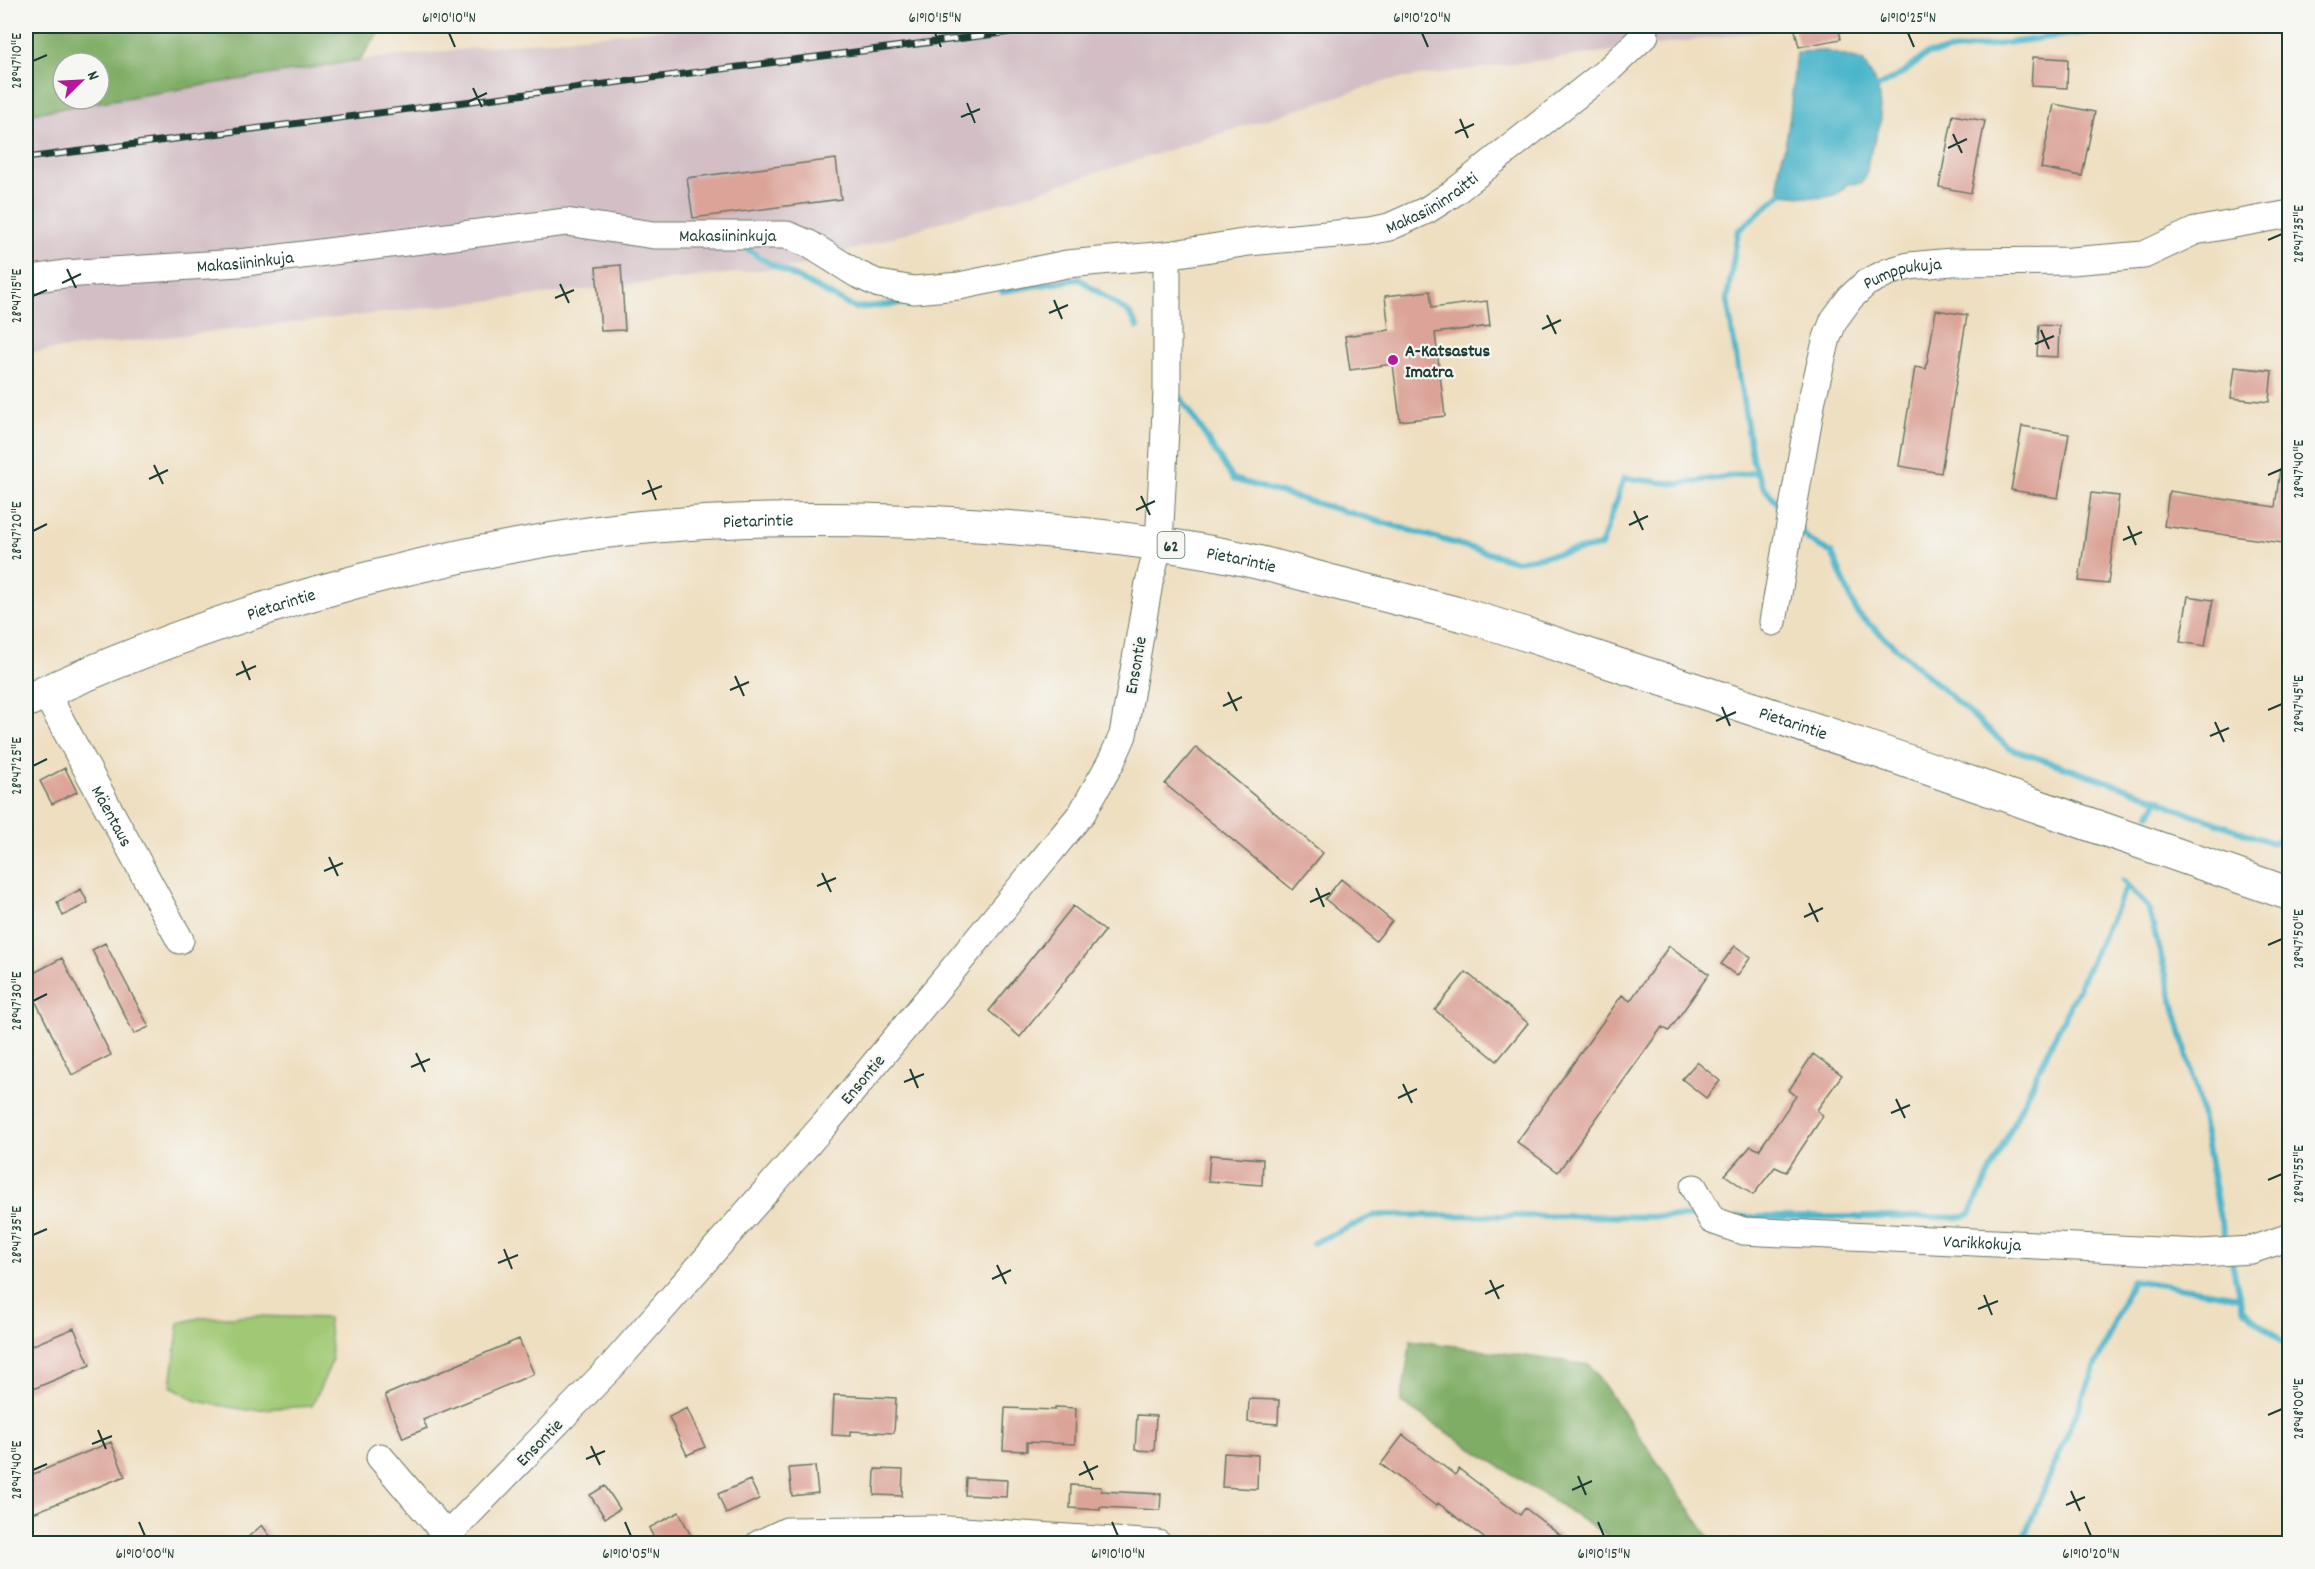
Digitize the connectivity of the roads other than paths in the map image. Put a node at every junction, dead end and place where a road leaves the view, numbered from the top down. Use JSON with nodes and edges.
{"nodes":[{"id":1,"x":1646,"y":35,"type":"dead end"},
{"id":2,"x":2289,"y":214,"type":"edge"},
{"id":3,"x":1167,"y":255,"type":"junction"},
{"id":4,"x":26,"y":280,"type":"edge"},
{"id":5,"x":1159,"y":543,"type":"junction"},
{"id":6,"x":1773,"y":622,"type":"dead end"},
{"id":7,"x":35,"y":696,"type":"edge"},
{"id":8,"x":2289,"y":894,"type":"edge"},
{"id":9,"x":180,"y":940,"type":"dead end"},
{"id":10,"x":1694,"y":1188,"type":"dead end"},
{"id":11,"x":2289,"y":1237,"type":"edge"},
{"id":12,"x":380,"y":1456,"type":"dead end"},
{"id":13,"x":443,"y":1540,"type":"edge"},
{"id":14,"x":759,"y":1544,"type":"edge"},
{"id":15,"x":1158,"y":1544,"type":"edge"}],
"edges":[{"from":1,"to":3,"type":"street","name":"Makasiininraitti"},
{"from":2,"to":6,"type":"street","name":"Pumppukuja"},
{"from":3,"to":4,"type":"street","name":"Makasiininkuja"},
{"from":3,"to":5,"type":"street"},
{"from":5,"to":7,"type":"main road","name":"Pietarintie","number":"62"},
{"from":5,"to":8,"type":"main road","name":"Pietarintie","number":"62"},
{"from":5,"to":13,"type":"street","name":"Ensontie"},
{"from":7,"to":9,"type":"street","name":"Mäentaus"},
{"from":10,"to":11,"type":"street","name":"Varikkokuja"},
{"from":12,"to":13,"type":"street"},
{"from":14,"to":15,"type":"street"}]}
